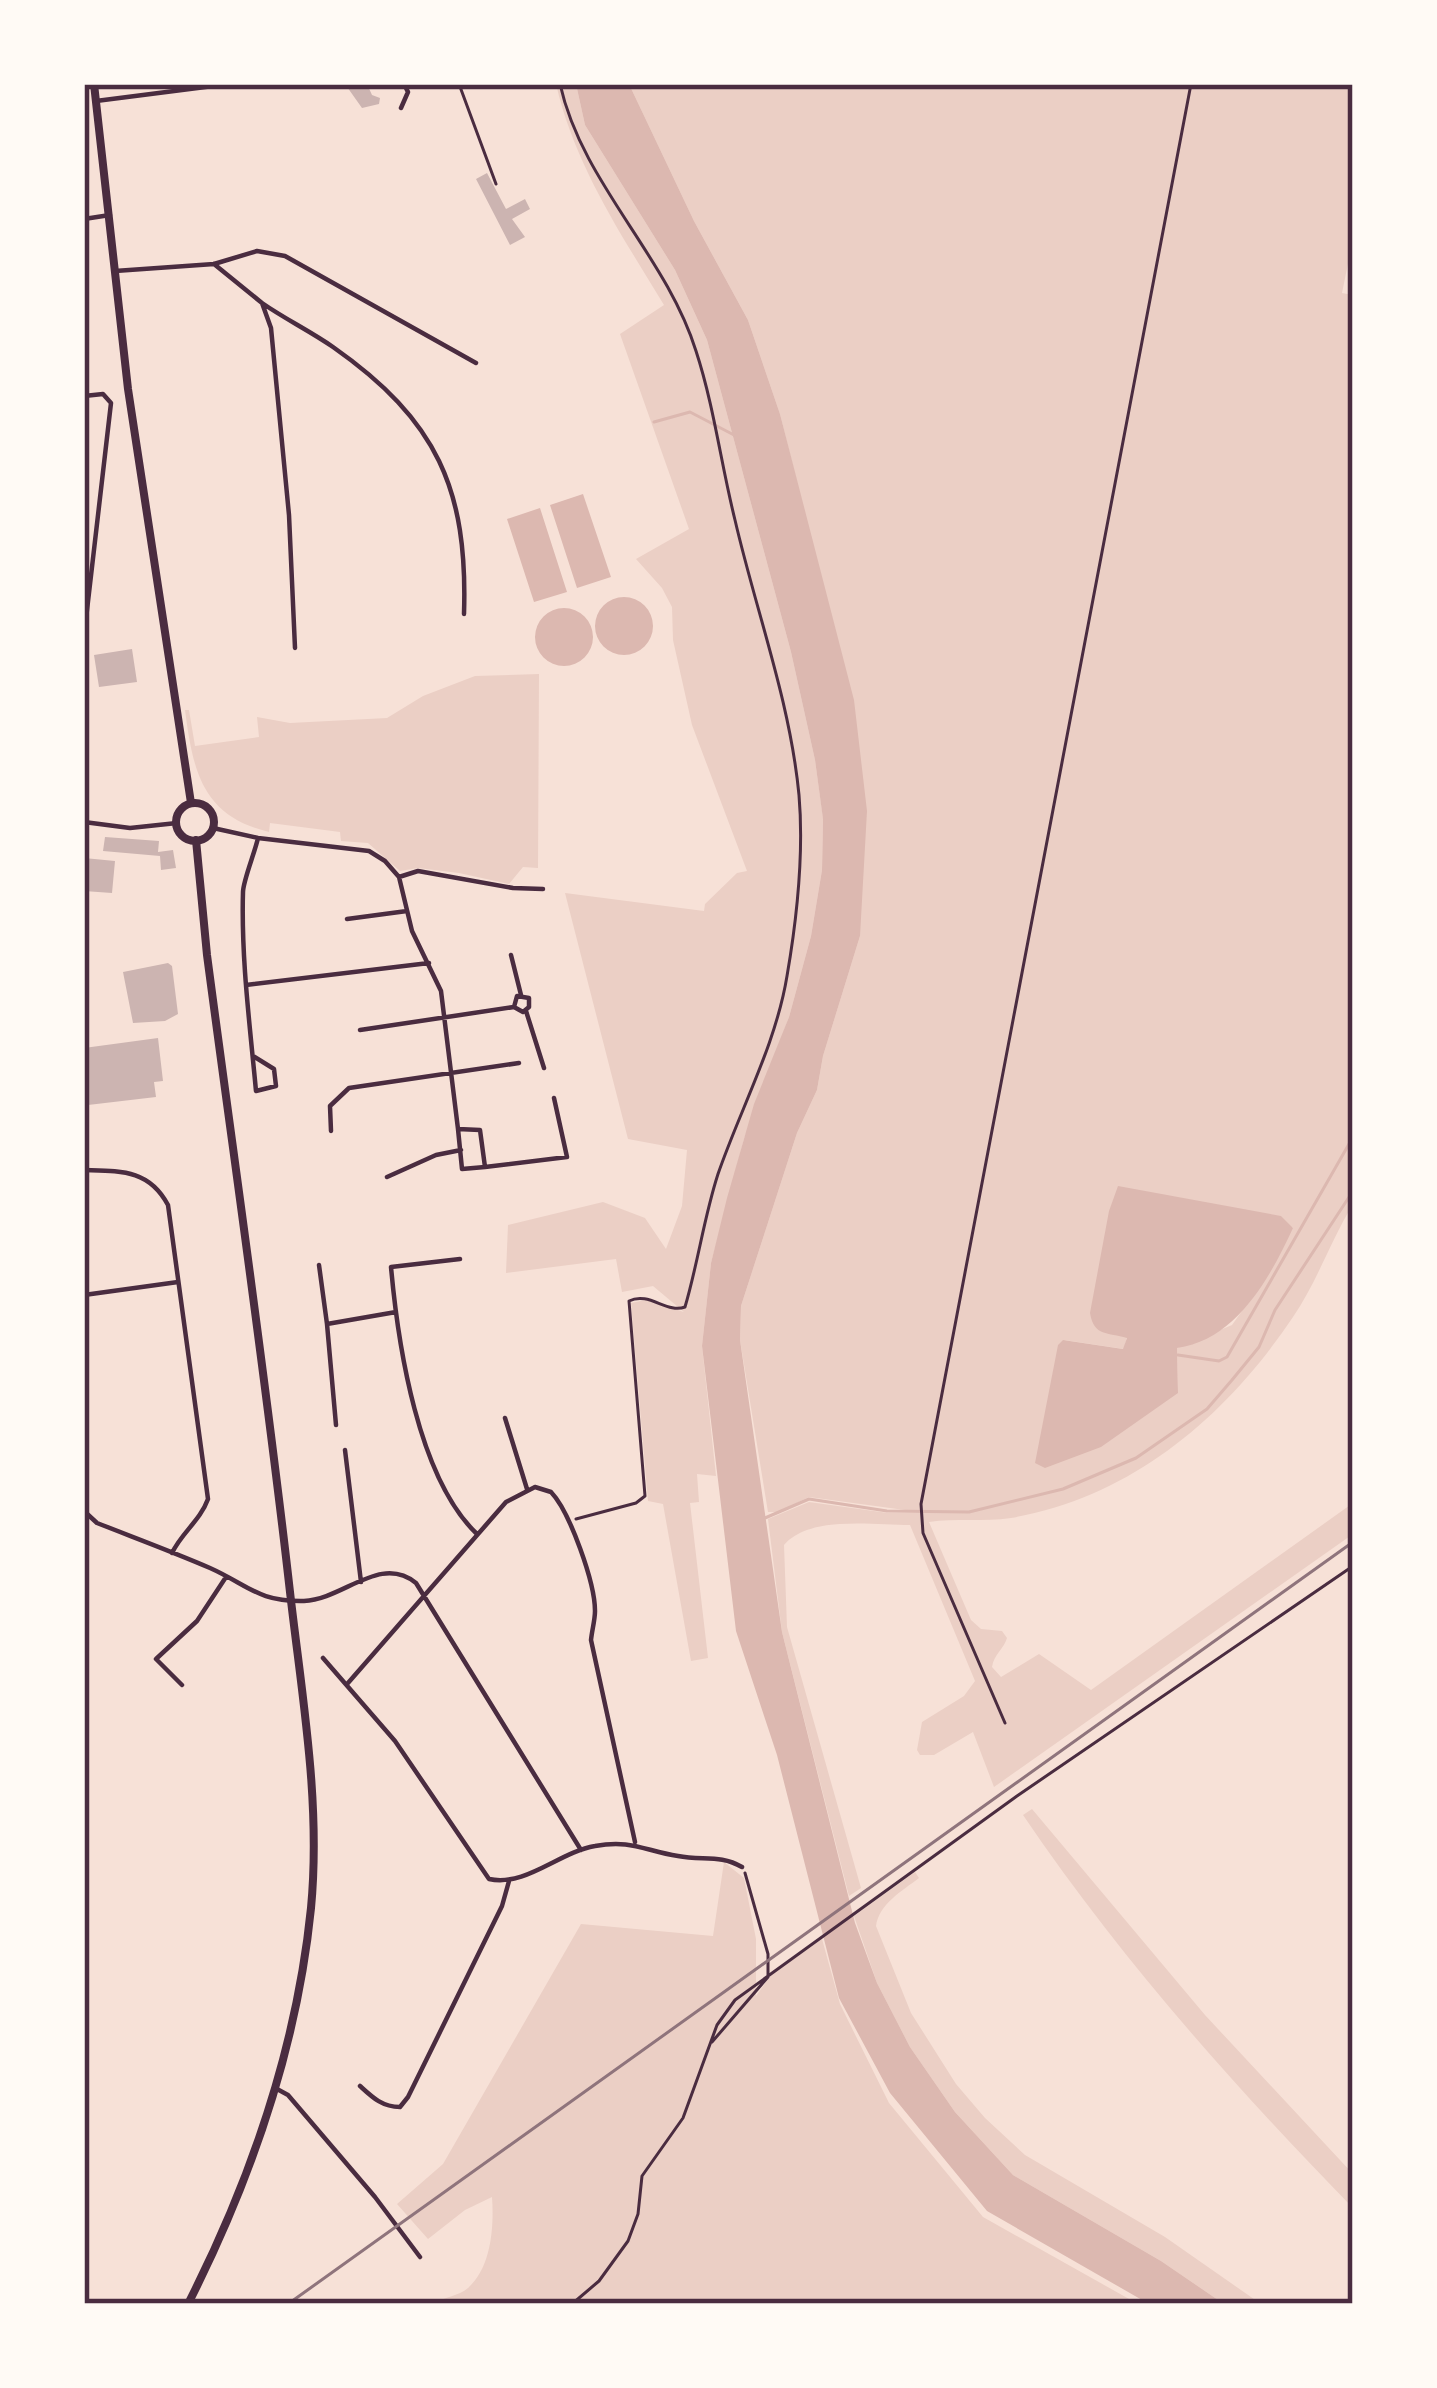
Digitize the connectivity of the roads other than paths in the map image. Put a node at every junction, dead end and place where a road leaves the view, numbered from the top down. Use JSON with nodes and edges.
{"nodes":[{"id":1,"x":94,"y":84,"type":"edge"},
{"id":2,"x":229,"y":84,"type":"edge"},
{"id":3,"x":404,"y":84,"type":"edge"},
{"id":4,"x":459,"y":84,"type":"edge"},
{"id":5,"x":1191,"y":84,"type":"edge"},
{"id":6,"x":96,"y":101,"type":"junction"},
{"id":7,"x":401,"y":109,"type":"dead end"},
{"id":8,"x":496,"y":184,"type":"dead end"},
{"id":9,"x":110,"y":215,"type":"junction"},
{"id":10,"x":84,"y":219,"type":"edge"},
{"id":11,"x":214,"y":264,"type":"junction"},
{"id":12,"x":115,"y":271,"type":"junction"},
{"id":13,"x":262,"y":303,"type":"junction"},
{"id":14,"x":476,"y":363,"type":"dead end"},
{"id":15,"x":84,"y":395,"type":"edge"},
{"id":16,"x":464,"y":614,"type":"dead end"},
{"id":17,"x":84,"y":636,"type":"edge"},
{"id":18,"x":295,"y":648,"type":"dead end"},
{"id":19,"x":191,"y":803,"type":"junction"},
{"id":20,"x":84,"y":822,"type":"edge"},
{"id":21,"x":177,"y":824,"type":"junction"},
{"id":22,"x":213,"y":828,"type":"junction"},
{"id":23,"x":258,"y":838,"type":"junction"},
{"id":24,"x":196,"y":840,"type":"junction"},
{"id":25,"x":399,"y":878,"type":"junction"},
{"id":26,"x":543,"y":889,"type":"dead end"},
{"id":27,"x":407,"y":911,"type":"junction"},
{"id":28,"x":347,"y":920,"type":"dead end"},
{"id":29,"x":511,"y":955,"type":"dead end"},
{"id":30,"x":429,"y":963,"type":"junction"},
{"id":31,"x":246,"y":985,"type":"junction"},
{"id":32,"x":521,"y":995,"type":"junction"},
{"id":33,"x":514,"y":1007,"type":"junction"},
{"id":34,"x":526,"y":1010,"type":"junction"},
{"id":35,"x":446,"y":1017,"type":"junction"},
{"id":36,"x":360,"y":1030,"type":"dead end"},
{"id":37,"x":253,"y":1057,"type":"junction"},
{"id":38,"x":519,"y":1064,"type":"dead end"},
{"id":39,"x":544,"y":1068,"type":"dead end"},
{"id":40,"x":451,"y":1072,"type":"junction"},
{"id":41,"x":554,"y":1098,"type":"dead end"},
{"id":42,"x":458,"y":1130,"type":"junction"},
{"id":43,"x":332,"y":1131,"type":"dead end"},
{"id":44,"x":461,"y":1150,"type":"junction"},
{"id":45,"x":485,"y":1167,"type":"junction"},
{"id":46,"x":84,"y":1170,"type":"edge"},
{"id":47,"x":387,"y":1177,"type":"dead end"},
{"id":48,"x":460,"y":1259,"type":"dead end"},
{"id":49,"x":319,"y":1265,"type":"dead end"},
{"id":50,"x":178,"y":1282,"type":"junction"},
{"id":51,"x":84,"y":1294,"type":"edge"},
{"id":52,"x":396,"y":1312,"type":"junction"},
{"id":53,"x":327,"y":1324,"type":"junction"},
{"id":54,"x":505,"y":1418,"type":"dead end"},
{"id":55,"x":336,"y":1425,"type":"dead end"},
{"id":56,"x":345,"y":1450,"type":"dead end"},
{"id":57,"x":526,"y":1489,"type":"junction"},
{"id":58,"x":84,"y":1511,"type":"edge"},
{"id":59,"x":477,"y":1534,"type":"junction"},
{"id":60,"x":172,"y":1553,"type":"junction"},
{"id":61,"x":226,"y":1577,"type":"junction"},
{"id":62,"x":361,"y":1582,"type":"junction"},
{"id":63,"x":422,"y":1595,"type":"junction"},
{"id":64,"x":291,"y":1600,"type":"junction"},
{"id":65,"x":323,"y":1658,"type":"dead end"},
{"id":66,"x":84,"y":1674,"type":"edge"},
{"id":67,"x":348,"y":1683,"type":"junction"},
{"id":68,"x":182,"y":1685,"type":"dead end"},
{"id":69,"x":84,"y":1697,"type":"edge"},
{"id":70,"x":1005,"y":1723,"type":"dead end"},
{"id":71,"x":635,"y":1842,"type":"junction"},
{"id":72,"x":581,"y":1850,"type":"junction"},
{"id":73,"x":742,"y":1867,"type":"road end"},
{"id":74,"x":508,"y":1881,"type":"junction"},
{"id":75,"x":360,"y":2086,"type":"dead end"},
{"id":76,"x":276,"y":2089,"type":"junction"},
{"id":77,"x":420,"y":2257,"type":"dead end"},
{"id":78,"x":188,"y":2304,"type":"edge"}],
"edges":[{"from":1,"to":6,"type":"main road"},
{"from":2,"to":6,"type":"street"},
{"from":3,"to":7,"type":"street"},
{"from":4,"to":8,"type":"lane"},
{"from":5,"to":70,"type":"lane"},
{"from":6,"to":9,"type":"main road"},
{"from":9,"to":10,"type":"street"},
{"from":9,"to":12,"type":"main road"},
{"from":11,"to":12,"type":"street"},
{"from":11,"to":13,"type":"street"},
{"from":11,"to":14,"type":"street"},
{"from":12,"to":19,"type":"main road"},
{"from":13,"to":16,"type":"street"},
{"from":13,"to":18,"type":"street"},
{"from":15,"to":17,"type":"street"},
{"from":19,"to":21,"type":"main road"},
{"from":19,"to":22,"type":"main road"},
{"from":20,"to":21,"type":"street"},
{"from":21,"to":24,"type":"main road"},
{"from":22,"to":23,"type":"street"},
{"from":22,"to":24,"type":"main road"},
{"from":23,"to":25,"type":"street"},
{"from":23,"to":31,"type":"street"},
{"from":24,"to":64,"type":"main road"},
{"from":25,"to":26,"type":"street"},
{"from":25,"to":27,"type":"street"},
{"from":27,"to":28,"type":"street"},
{"from":27,"to":30,"type":"street"},
{"from":29,"to":32,"type":"street"},
{"from":30,"to":31,"type":"street"},
{"from":30,"to":35,"type":"street"},
{"from":31,"to":37,"type":"street"},
{"from":32,"to":33,"type":"street"},
{"from":32,"to":34,"type":"street"},
{"from":33,"to":34,"type":"street"},
{"from":33,"to":35,"type":"street"},
{"from":34,"to":39,"type":"street"},
{"from":35,"to":36,"type":"street"},
{"from":35,"to":40,"type":"street"},
{"from":37,"to":37,"type":"street"},
{"from":38,"to":40,"type":"street"},
{"from":40,"to":42,"type":"street"},
{"from":40,"to":43,"type":"street"},
{"from":41,"to":45,"type":"street"},
{"from":42,"to":44,"type":"street"},
{"from":42,"to":45,"type":"street"},
{"from":44,"to":45,"type":"street"},
{"from":44,"to":47,"type":"street"},
{"from":46,"to":50,"type":"street"},
{"from":48,"to":52,"type":"street"},
{"from":49,"to":53,"type":"street"},
{"from":50,"to":51,"type":"street"},
{"from":50,"to":60,"type":"street"},
{"from":52,"to":53,"type":"street"},
{"from":52,"to":59,"type":"street"},
{"from":53,"to":55,"type":"street"},
{"from":54,"to":57,"type":"street"},
{"from":56,"to":62,"type":"street"},
{"from":57,"to":59,"type":"street"},
{"from":57,"to":71,"type":"street"},
{"from":58,"to":60,"type":"street"},
{"from":59,"to":63,"type":"street"},
{"from":60,"to":61,"type":"street"},
{"from":61,"to":64,"type":"street"},
{"from":61,"to":68,"type":"street"},
{"from":62,"to":63,"type":"street"},
{"from":62,"to":64,"type":"street"},
{"from":63,"to":67,"type":"street"},
{"from":63,"to":72,"type":"street"},
{"from":64,"to":76,"type":"main road"},
{"from":65,"to":67,"type":"street"},
{"from":66,"to":69,"type":"street"},
{"from":67,"to":74,"type":"street"},
{"from":71,"to":72,"type":"street"},
{"from":71,"to":73,"type":"street"},
{"from":72,"to":74,"type":"street"},
{"from":74,"to":75,"type":"street"},
{"from":76,"to":77,"type":"street"},
{"from":76,"to":78,"type":"main road"}]}
